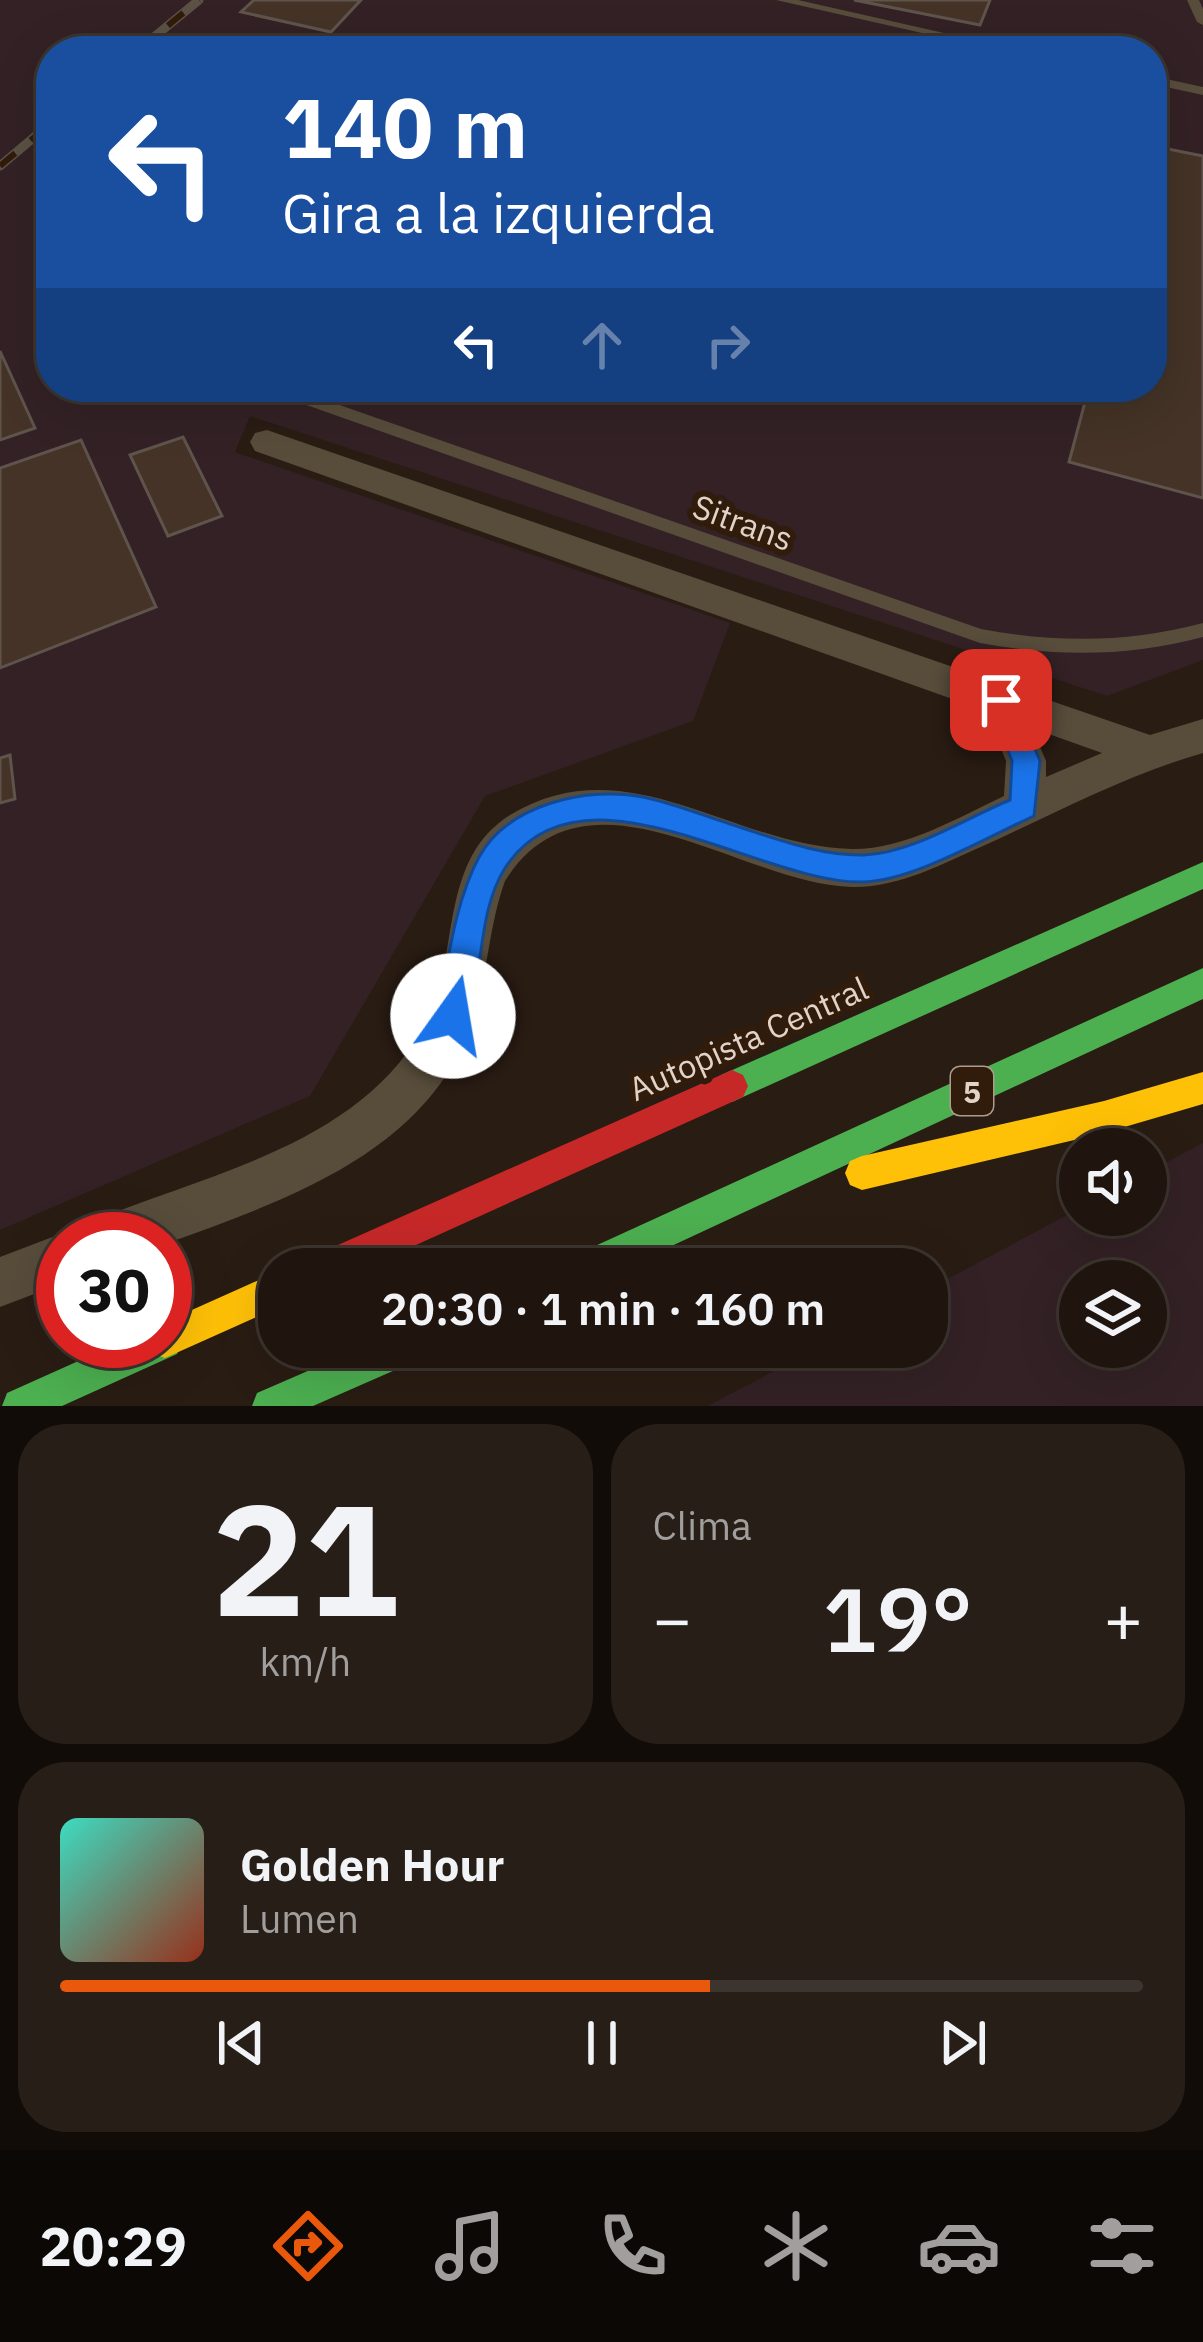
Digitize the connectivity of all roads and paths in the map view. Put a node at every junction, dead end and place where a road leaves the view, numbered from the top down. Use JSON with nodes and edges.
{"nodes":[{"id":1,"x":782,"y":0,"type":"edge"},
{"id":2,"x":1193,"y":0,"type":"edge"},
{"id":3,"x":1203,"y":22,"type":"edge"},
{"id":4,"x":949,"y":36,"type":"edge"},
{"id":5,"x":1167,"y":83,"type":"edge"},
{"id":6,"x":1203,"y":91,"type":"edge"},
{"id":7,"x":315,"y":402,"type":"edge"},
{"id":8,"x":267,"y":442,"type":"dead end"},
{"id":9,"x":1203,"y":630,"type":"edge"},
{"id":10,"x":1001,"y":700,"type":"junction"},
{"id":11,"x":1203,"y":736,"type":"edge"},
{"id":12,"x":1149,"y":752,"type":"junction"},
{"id":13,"x":1024,"y":807,"type":"junction"},
{"id":14,"x":1203,"y":875,"type":"edge"},
{"id":15,"x":1203,"y":982,"type":"edge"},
{"id":16,"x":1203,"y":1088,"type":"edge"},
{"id":17,"x":741,"y":1199,"type":"junction"},
{"id":18,"x":178,"y":1212,"type":"edge"},
{"id":19,"x":370,"y":1248,"type":"edge"},
{"id":20,"x":630,"y":1248,"type":"edge"},
{"id":21,"x":36,"y":1268,"type":"edge"},
{"id":22,"x":0,"y":1282,"type":"edge"},
{"id":23,"x":258,"y":1298,"type":"edge"},
{"id":24,"x":192,"y":1328,"type":"edge"},
{"id":25,"x":104,"y":1368,"type":"edge"},
{"id":26,"x":357,"y":1368,"type":"edge"},
{"id":27,"x":20,"y":1406,"type":"edge"},
{"id":28,"x":270,"y":1406,"type":"edge"}],
"edges":[{"from":1,"to":4,"type":"lane"},
{"from":2,"to":3,"type":"lane"},
{"from":5,"to":6,"type":"lane"},
{"from":7,"to":9,"type":"lane","name":"Sitrans"},
{"from":8,"to":10,"type":"street"},
{"from":10,"to":12,"type":"street"},
{"from":10,"to":13,"type":"street"},
{"from":11,"to":12,"type":"street"},
{"from":12,"to":13,"type":"street"},
{"from":13,"to":18,"type":"street"},
{"from":14,"to":19,"type":"highway","name":"Autopista Central"},
{"from":15,"to":17,"type":"highway","number":"5"},
{"from":16,"to":17,"type":"highway"},
{"from":17,"to":20,"type":"highway","number":"5"},
{"from":21,"to":22,"type":"street"},
{"from":23,"to":24,"type":"highway"},
{"from":25,"to":27,"type":"highway"},
{"from":26,"to":28,"type":"highway"}]}
